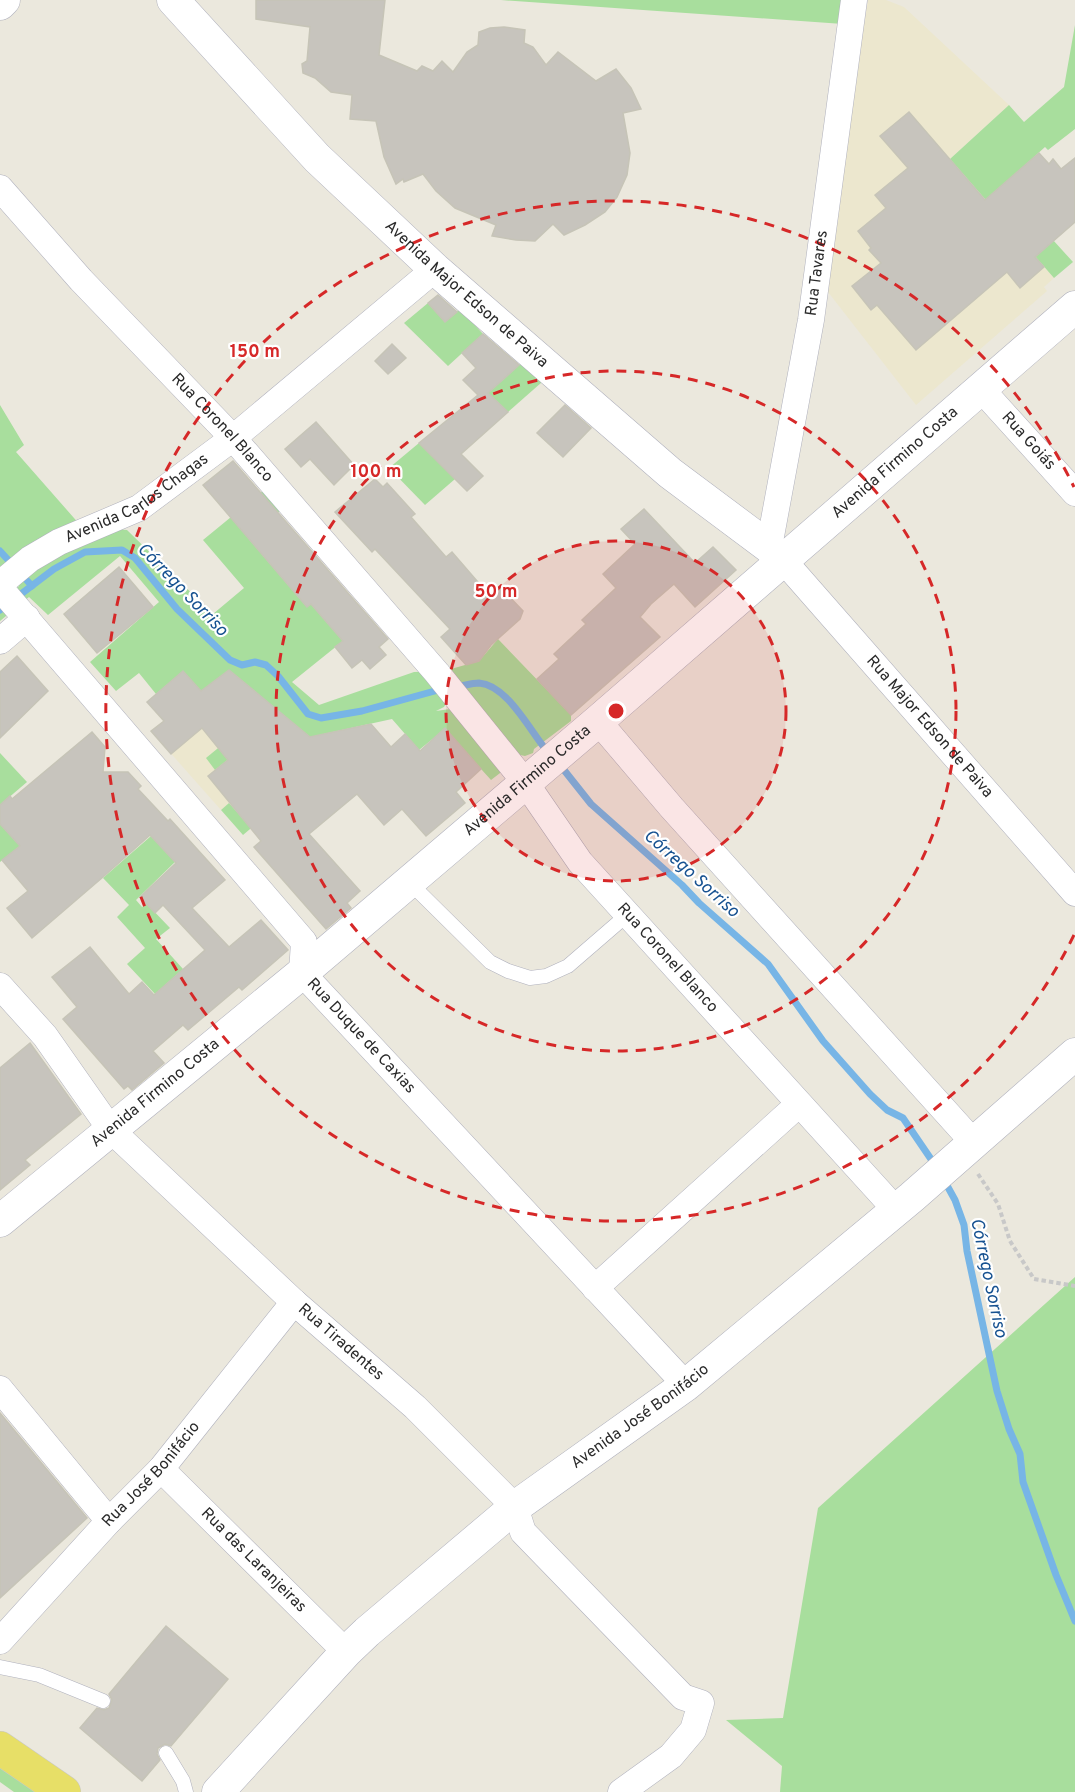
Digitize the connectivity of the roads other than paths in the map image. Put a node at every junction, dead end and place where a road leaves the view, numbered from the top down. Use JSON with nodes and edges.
{"nodes":[{"id":1,"x":4,"y":0,"type":"edge"},
{"id":2,"x":173,"y":0,"type":"edge"},
{"id":3,"x":854,"y":0,"type":"edge"},
{"id":4,"x":0,"y":4,"type":"edge"},
{"id":5,"x":0,"y":188,"type":"edge"},
{"id":6,"x":435,"y":269,"type":"junction"},
{"id":7,"x":1075,"y":307,"type":"edge"},
{"id":8,"x":982,"y":390,"type":"junction"},
{"id":9,"x":233,"y":438,"type":"junction"},
{"id":10,"x":1075,"y":493,"type":"edge"},
{"id":11,"x":776,"y":553,"type":"junction"},
{"id":12,"x":10,"y":599,"type":"edge"},
{"id":13,"x":0,"y":641,"type":"edge"},
{"id":14,"x":587,"y":730,"type":"junction"},
{"id":15,"x":530,"y":778,"type":"junction"},
{"id":16,"x":408,"y":881,"type":"junction"},
{"id":17,"x":1075,"y":893,"type":"edge"},
{"id":18,"x":627,"y":915,"type":"junction"},
{"id":19,"x":302,"y":973,"type":"junction"},
{"id":20,"x":0,"y":986,"type":"edge"},
{"id":21,"x":1075,"y":1054,"type":"edge"},
{"id":22,"x":799,"y":1104,"type":"junction"},
{"id":23,"x":111,"y":1130,"type":"junction"},
{"id":24,"x":964,"y":1152,"type":"junction"},
{"id":25,"x":904,"y":1204,"type":"junction"},
{"id":26,"x":0,"y":1221,"type":"edge"},
{"id":27,"x":595,"y":1288,"type":"junction"},
{"id":28,"x":294,"y":1302,"type":"junction"},
{"id":29,"x":686,"y":1384,"type":"junction"},
{"id":30,"x":0,"y":1389,"type":"edge"},
{"id":31,"x":161,"y":1469,"type":"junction"},
{"id":32,"x":515,"y":1507,"type":"junction"},
{"id":33,"x":109,"y":1521,"type":"junction"},
{"id":34,"x":0,"y":1641,"type":"edge"},
{"id":35,"x":346,"y":1652,"type":"junction"},
{"id":36,"x":0,"y":1667,"type":"edge"},
{"id":37,"x":103,"y":1701,"type":"dead end"},
{"id":38,"x":0,"y":1748,"type":"edge"},
{"id":39,"x":166,"y":1753,"type":"dead end"},
{"id":40,"x":64,"y":1792,"type":"edge"},
{"id":41,"x":186,"y":1792,"type":"edge"},
{"id":42,"x":218,"y":1792,"type":"edge"},
{"id":43,"x":621,"y":1792,"type":"edge"}],
"edges":[{"from":1,"to":4,"type":"street"},
{"from":2,"to":6,"type":"street","name":"Avenida Major Edson de Paiva"},
{"from":3,"to":11,"type":"street","name":"Rua Tavares"},
{"from":5,"to":9,"type":"street","name":"Rua Coronel Blanco"},
{"from":6,"to":9,"type":"street","name":"Avenida Carlos Chagas"},
{"from":6,"to":11,"type":"street","name":"Avenida Major Edson de Paiva"},
{"from":7,"to":8,"type":"street","name":"Avenida Firmino Costa"},
{"from":8,"to":10,"type":"street","name":"Rua Goiás"},
{"from":8,"to":11,"type":"street","name":"Avenida Firmino Costa"},
{"from":9,"to":12,"type":"street","name":"Avenida Carlos Chagas"},
{"from":9,"to":15,"type":"street","name":"Rua Coronel Blanco"},
{"from":11,"to":14,"type":"street","name":"Avenida Firmino Costa"},
{"from":11,"to":17,"type":"street","name":"Rua Major Edson de Paiva"},
{"from":12,"to":13,"type":"street","name":"Avenida Carlos Chagas"},
{"from":12,"to":19,"type":"street","name":"Rua Duque de Caxias"},
{"from":14,"to":15,"type":"street","name":"Avenida Firmino Costa"},
{"from":14,"to":24,"type":"street"},
{"from":15,"to":16,"type":"street","name":"Avenida Firmino Costa"},
{"from":15,"to":18,"type":"street","name":"Rua Coronel Blanco"},
{"from":16,"to":18,"type":"lane"},
{"from":16,"to":19,"type":"street","name":"Avenida Firmino Costa"},
{"from":18,"to":22,"type":"street","name":"Rua Coronel Blanco"},
{"from":19,"to":23,"type":"street","name":"Avenida Firmino Costa"},
{"from":19,"to":27,"type":"street","name":"Rua Duque de Caxias"},
{"from":20,"to":23,"type":"street","name":"Rua Tiradentes"},
{"from":21,"to":24,"type":"street","name":"Avenida José Bonifácio"},
{"from":22,"to":25,"type":"street","name":"Rua Coronel Blanco"},
{"from":22,"to":27,"type":"street"},
{"from":23,"to":26,"type":"street","name":"Avenida Firmino Costa"},
{"from":23,"to":28,"type":"street","name":"Rua Tiradentes"},
{"from":24,"to":25,"type":"street","name":"Avenida José Bonifácio"},
{"from":25,"to":29,"type":"street","name":"Avenida José Bonifácio"},
{"from":27,"to":29,"type":"street","name":"Rua Duque de Caxias"},
{"from":28,"to":31,"type":"street","name":"Rua José Bonifácio"},
{"from":28,"to":32,"type":"street","name":"Rua Tiradentes"},
{"from":29,"to":32,"type":"street","name":"Avenida José Bonifácio"},
{"from":30,"to":33,"type":"street"},
{"from":31,"to":33,"type":"street","name":"Rua José Bonifácio"},
{"from":31,"to":35,"type":"street","name":"Rua das Laranjeiras"},
{"from":32,"to":35,"type":"street","name":"Avenida José Bonifácio"},
{"from":32,"to":43,"type":"street","name":"Rua Tiradentes"},
{"from":33,"to":34,"type":"street","name":"Rua José Bonifácio"},
{"from":35,"to":42,"type":"street","name":"Avenida José Bonifácio"},
{"from":36,"to":37,"type":"lane"},
{"from":38,"to":40,"type":"main road"},
{"from":39,"to":41,"type":"lane"}]}
